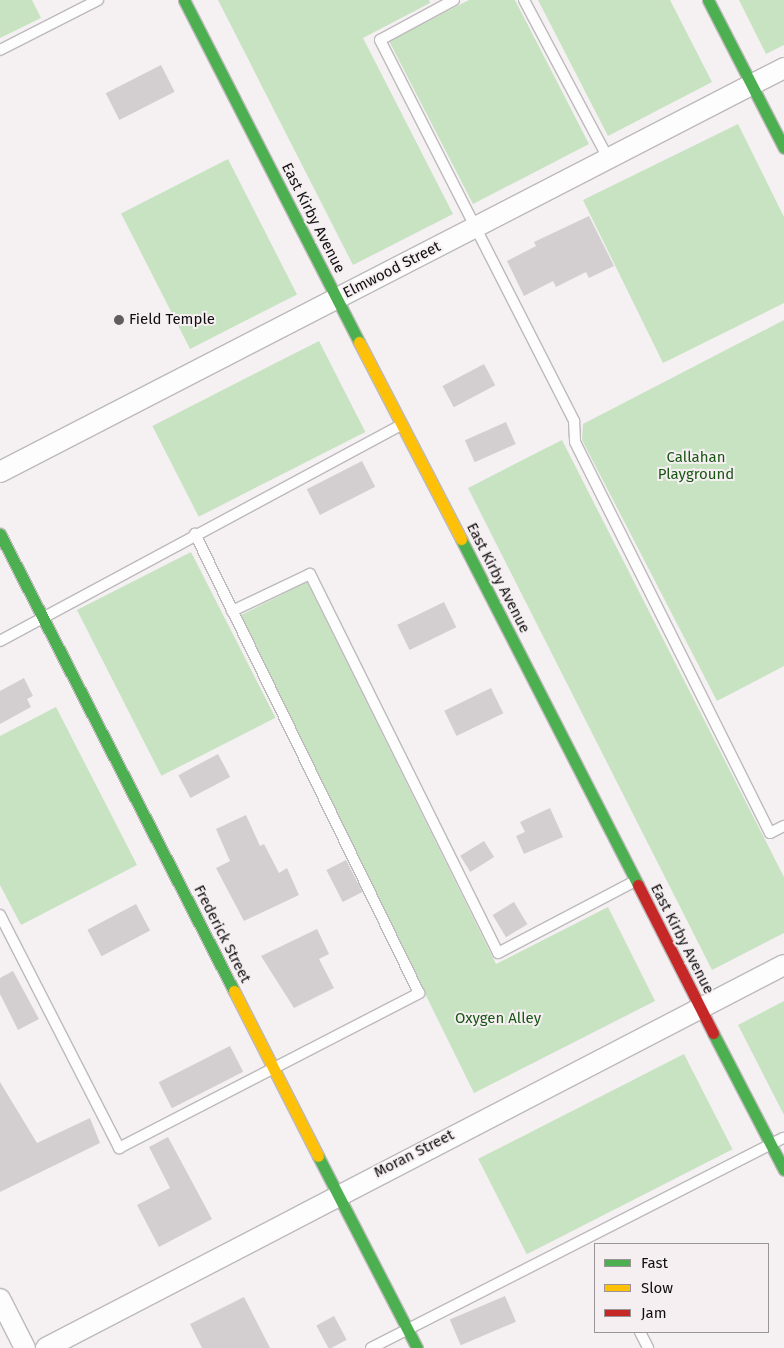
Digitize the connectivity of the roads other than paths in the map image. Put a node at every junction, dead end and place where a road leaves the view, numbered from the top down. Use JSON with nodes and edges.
{"nodes":[{"id":1,"x":98,"y":0,"type":"edge"},
{"id":2,"x":184,"y":0,"type":"edge"},
{"id":3,"x":454,"y":0,"type":"edge"},
{"id":4,"x":524,"y":0,"type":"edge"},
{"id":5,"x":708,"y":0,"type":"edge"},
{"id":6,"x":437,"y":4,"type":"edge"},
{"id":7,"x":0,"y":50,"type":"edge"},
{"id":8,"x":784,"y":68,"type":"edge"},
{"id":9,"x":751,"y":84,"type":"junction"},
{"id":10,"x":784,"y":148,"type":"edge"},
{"id":11,"x":608,"y":158,"type":"junction"},
{"id":12,"x":473,"y":228,"type":"junction"},
{"id":13,"x":337,"y":298,"type":"junction"},
{"id":14,"x":402,"y":425,"type":"junction"},
{"id":15,"x":0,"y":472,"type":"edge"},
{"id":16,"x":0,"y":534,"type":"edge"},
{"id":17,"x":195,"y":534,"type":"junction"},
{"id":18,"x":232,"y":611,"type":"junction"},
{"id":19,"x":43,"y":618,"type":"junction"},
{"id":20,"x":0,"y":641,"type":"edge"},
{"id":21,"x":784,"y":826,"type":"edge"},
{"id":22,"x":636,"y":880,"type":"junction"},
{"id":23,"x":0,"y":915,"type":"edge"},
{"id":24,"x":784,"y":965,"type":"edge"},
{"id":25,"x":701,"y":1008,"type":"junction"},
{"id":26,"x":275,"y":1070,"type":"junction"},
{"id":27,"x":784,"y":1138,"type":"edge"},
{"id":28,"x":771,"y":1145,"type":"junction"},
{"id":29,"x":784,"y":1170,"type":"edge"},
{"id":30,"x":338,"y":1193,"type":"junction"},
{"id":31,"x":594,"y":1240,"type":"edge"},
{"id":32,"x":0,"y":1299,"type":"edge"},
{"id":33,"x":407,"y":1329,"type":"junction"},
{"id":34,"x":640,"y":1333,"type":"edge"},
{"id":35,"x":25,"y":1348,"type":"edge"},
{"id":36,"x":46,"y":1348,"type":"edge"},
{"id":37,"x":371,"y":1348,"type":"edge"},
{"id":38,"x":417,"y":1348,"type":"edge"},
{"id":39,"x":648,"y":1348,"type":"edge"}],
"edges":[{"from":1,"to":7,"type":"lane"},
{"from":2,"to":13,"type":"street","name":"East Kirby Avenue"},
{"from":3,"to":6,"type":"lane"},
{"from":4,"to":11,"type":"lane"},
{"from":5,"to":9,"type":"street"},
{"from":6,"to":12,"type":"lane"},
{"from":8,"to":9,"type":"street","name":"Elmwood Street"},
{"from":9,"to":10,"type":"street"},
{"from":9,"to":11,"type":"street","name":"Elmwood Street"},
{"from":11,"to":12,"type":"street","name":"Elmwood Street"},
{"from":12,"to":13,"type":"street","name":"Elmwood Street"},
{"from":12,"to":21,"type":"lane"},
{"from":13,"to":14,"type":"street","name":"East Kirby Avenue"},
{"from":13,"to":15,"type":"street","name":"Elmwood Street"},
{"from":14,"to":17,"type":"lane"},
{"from":14,"to":22,"type":"street","name":"East Kirby Avenue"},
{"from":16,"to":19,"type":"street","name":"Frederick Street"},
{"from":17,"to":18,"type":"lane"},
{"from":17,"to":19,"type":"lane"},
{"from":18,"to":22,"type":"lane"},
{"from":18,"to":26,"type":"lane"},
{"from":19,"to":20,"type":"lane"},
{"from":19,"to":26,"type":"street","name":"Frederick Street"},
{"from":22,"to":25,"type":"street","name":"East Kirby Avenue"},
{"from":23,"to":26,"type":"lane"},
{"from":24,"to":25,"type":"street","name":"Moran Street"},
{"from":25,"to":28,"type":"street","name":"East Kirby Avenue"},
{"from":25,"to":30,"type":"street","name":"Moran Street"},
{"from":26,"to":30,"type":"street","name":"Frederick Street"},
{"from":27,"to":28,"type":"lane"},
{"from":28,"to":29,"type":"street","name":"East Kirby Avenue"},
{"from":28,"to":31,"type":"lane"},
{"from":30,"to":33,"type":"street","name":"Frederick Street"},
{"from":30,"to":36,"type":"street","name":"Moran Street"},
{"from":31,"to":33,"type":"lane"},
{"from":32,"to":35,"type":"street"},
{"from":33,"to":37,"type":"lane"},
{"from":33,"to":38,"type":"street","name":"Frederick Street"},
{"from":34,"to":39,"type":"lane"}]}
